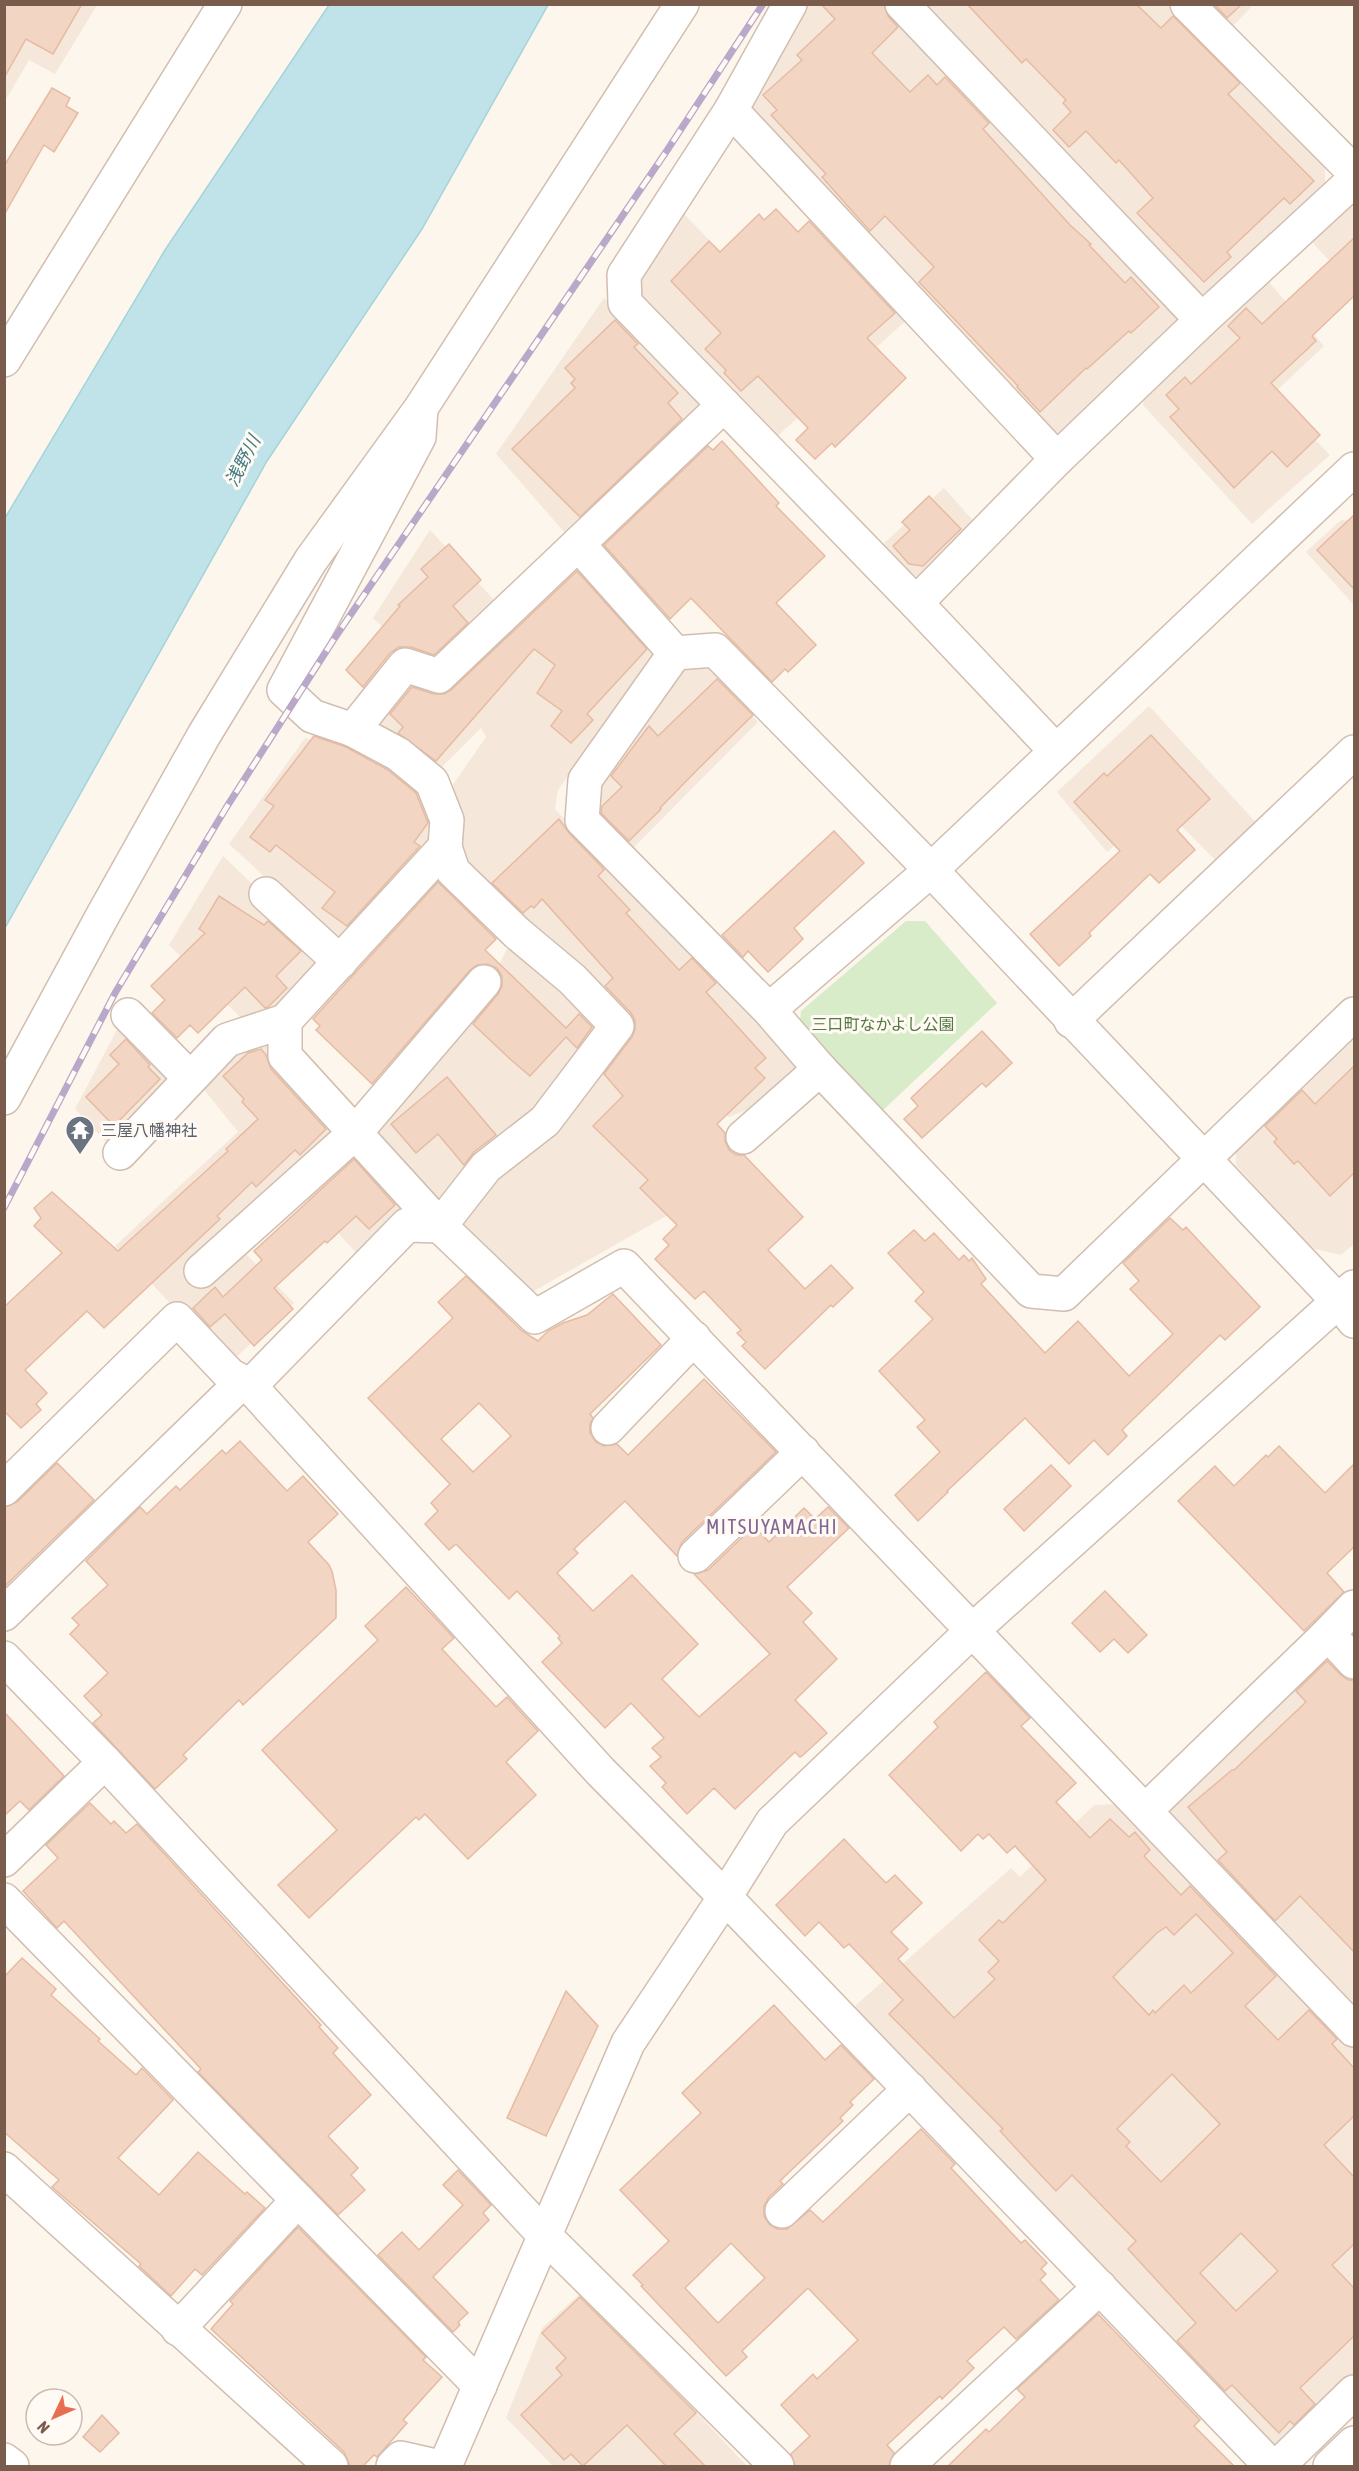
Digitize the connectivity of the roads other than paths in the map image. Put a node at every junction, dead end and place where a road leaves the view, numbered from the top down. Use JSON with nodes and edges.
{"nodes":[{"id":1,"x":225,"y":4,"type":"edge"},
{"id":2,"x":682,"y":4,"type":"edge"},
{"id":3,"x":790,"y":4,"type":"edge"},
{"id":4,"x":902,"y":4,"type":"edge"},
{"id":5,"x":1187,"y":4,"type":"edge"},
{"id":6,"x":731,"y":110,"type":"junction"},
{"id":7,"x":1354,"y":172,"type":"edge"},
{"id":8,"x":1354,"y":180,"type":"edge"},
{"id":9,"x":1202,"y":320,"type":"junction"},
{"id":10,"x":4,"y":360,"type":"edge"},
{"id":11,"x":724,"y":405,"type":"junction"},
{"id":12,"x":421,"y":408,"type":"junction"},
{"id":13,"x":1057,"y":459,"type":"junction"},
{"id":14,"x":1350,"y":484,"type":"edge"},
{"id":15,"x":578,"y":544,"type":"junction"},
{"id":16,"x":916,"y":603,"type":"junction"},
{"id":17,"x":675,"y":653,"type":"junction"},
{"id":18,"x":353,"y":730,"type":"junction"},
{"id":19,"x":1056,"y":751,"type":"junction"},
{"id":20,"x":1354,"y":753,"type":"edge"},
{"id":21,"x":445,"y":847,"type":"junction"},
{"id":22,"x":931,"y":870,"type":"junction"},
{"id":23,"x":266,"y":894,"type":"dead end"},
{"id":24,"x":340,"y":962,"type":"junction"},
{"id":25,"x":484,"y":982,"type":"dead end"},
{"id":26,"x":769,"y":1010,"type":"junction"},
{"id":27,"x":1354,"y":1014,"type":"edge"},
{"id":28,"x":128,"y":1015,"type":"dead end"},
{"id":29,"x":1071,"y":1021,"type":"junction"},
{"id":30,"x":285,"y":1022,"type":"junction"},
{"id":31,"x":820,"y":1069,"type":"junction"},
{"id":32,"x":190,"y":1078,"type":"junction"},
{"id":33,"x":4,"y":1098,"type":"edge"},
{"id":34,"x":355,"y":1133,"type":"junction"},
{"id":35,"x":743,"y":1137,"type":"dead end"},
{"id":36,"x":120,"y":1153,"type":"dead end"},
{"id":37,"x":1202,"y":1159,"type":"junction"},
{"id":38,"x":440,"y":1226,"type":"junction"},
{"id":39,"x":201,"y":1271,"type":"dead end"},
{"id":40,"x":1349,"y":1303,"type":"edge"},
{"id":41,"x":694,"y":1338,"type":"junction"},
{"id":42,"x":246,"y":1384,"type":"junction"},
{"id":43,"x":608,"y":1428,"type":"dead end"},
{"id":44,"x":803,"y":1452,"type":"junction"},
{"id":45,"x":4,"y":1489,"type":"edge"},
{"id":46,"x":695,"y":1556,"type":"dead end"},
{"id":47,"x":1354,"y":1607,"type":"edge"},
{"id":48,"x":4,"y":1614,"type":"edge"},
{"id":49,"x":974,"y":1629,"type":"junction"},
{"id":50,"x":1328,"y":1634,"type":"junction"},
{"id":51,"x":4,"y":1658,"type":"edge"},
{"id":52,"x":1354,"y":1662,"type":"edge"},
{"id":53,"x":105,"y":1762,"type":"junction"},
{"id":54,"x":1146,"y":1810,"type":"junction"},
{"id":55,"x":4,"y":1860,"type":"edge"},
{"id":56,"x":725,"y":1897,"type":"junction"},
{"id":57,"x":4,"y":1900,"type":"edge"},
{"id":58,"x":1354,"y":2030,"type":"edge"},
{"id":59,"x":910,"y":2089,"type":"junction"},
{"id":60,"x":4,"y":2169,"type":"edge"},
{"id":61,"x":298,"y":2200,"type":"junction"},
{"id":62,"x":782,"y":2211,"type":"dead end"},
{"id":63,"x":545,"y":2236,"type":"junction"},
{"id":64,"x":1100,"y":2287,"type":"junction"},
{"id":65,"x":178,"y":2329,"type":"junction"},
{"id":66,"x":480,"y":2386,"type":"junction"},
{"id":67,"x":1354,"y":2392,"type":"edge"},
{"id":68,"x":1354,"y":2443,"type":"edge"},
{"id":69,"x":4,"y":2460,"type":"edge"},
{"id":70,"x":12,"y":2466,"type":"edge"},
{"id":71,"x":331,"y":2466,"type":"edge"},
{"id":72,"x":393,"y":2466,"type":"edge"},
{"id":73,"x":436,"y":2466,"type":"edge"},
{"id":74,"x":445,"y":2466,"type":"edge"},
{"id":75,"x":777,"y":2466,"type":"edge"},
{"id":76,"x":907,"y":2466,"type":"edge"},
{"id":77,"x":1271,"y":2466,"type":"edge"},
{"id":78,"x":1278,"y":2466,"type":"edge"},
{"id":79,"x":1330,"y":2466,"type":"edge"}],
"edges":[{"from":1,"to":10,"type":"street"},
{"from":2,"to":12,"type":"street"},
{"from":3,"to":6,"type":"street"},
{"from":4,"to":9,"type":"street"},
{"from":5,"to":7,"type":"street"},
{"from":6,"to":11,"type":"street"},
{"from":6,"to":13,"type":"street"},
{"from":8,"to":9,"type":"street"},
{"from":9,"to":13,"type":"street"},
{"from":11,"to":15,"type":"street"},
{"from":11,"to":16,"type":"street"},
{"from":12,"to":18,"type":"street"},
{"from":12,"to":33,"type":"street"},
{"from":13,"to":16,"type":"street"},
{"from":14,"to":19,"type":"street"},
{"from":15,"to":17,"type":"street"},
{"from":15,"to":18,"type":"street"},
{"from":16,"to":19,"type":"street"},
{"from":17,"to":22,"type":"street"},
{"from":17,"to":26,"type":"street"},
{"from":18,"to":21,"type":"street"},
{"from":19,"to":22,"type":"street"},
{"from":20,"to":29,"type":"street"},
{"from":21,"to":24,"type":"street"},
{"from":21,"to":38,"type":"street"},
{"from":22,"to":26,"type":"street"},
{"from":22,"to":29,"type":"street"},
{"from":23,"to":24,"type":"street"},
{"from":24,"to":30,"type":"street"},
{"from":25,"to":34,"type":"street"},
{"from":26,"to":31,"type":"street"},
{"from":27,"to":37,"type":"street"},
{"from":28,"to":32,"type":"street"},
{"from":29,"to":37,"type":"street"},
{"from":30,"to":32,"type":"street"},
{"from":30,"to":34,"type":"street"},
{"from":31,"to":35,"type":"street"},
{"from":31,"to":37,"type":"street"},
{"from":32,"to":36,"type":"street"},
{"from":34,"to":38,"type":"street"},
{"from":34,"to":39,"type":"street"},
{"from":37,"to":40,"type":"street"},
{"from":38,"to":41,"type":"street"},
{"from":38,"to":42,"type":"street"},
{"from":40,"to":49,"type":"street"},
{"from":41,"to":43,"type":"street"},
{"from":41,"to":44,"type":"street"},
{"from":42,"to":45,"type":"street"},
{"from":42,"to":48,"type":"street"},
{"from":42,"to":56,"type":"street"},
{"from":44,"to":46,"type":"street"},
{"from":44,"to":49,"type":"street"},
{"from":47,"to":50,"type":"street"},
{"from":49,"to":54,"type":"street"},
{"from":49,"to":56,"type":"street"},
{"from":50,"to":52,"type":"street"},
{"from":50,"to":54,"type":"street"},
{"from":51,"to":53,"type":"street"},
{"from":53,"to":55,"type":"street"},
{"from":53,"to":63,"type":"street"},
{"from":54,"to":58,"type":"street"},
{"from":56,"to":59,"type":"street"},
{"from":56,"to":63,"type":"street"},
{"from":57,"to":61,"type":"street"},
{"from":59,"to":62,"type":"street"},
{"from":59,"to":64,"type":"street"},
{"from":60,"to":65,"type":"street"},
{"from":61,"to":65,"type":"street"},
{"from":61,"to":66,"type":"street"},
{"from":63,"to":66,"type":"street"},
{"from":63,"to":75,"type":"street"},
{"from":64,"to":76,"type":"street"},
{"from":64,"to":77,"type":"street"},
{"from":65,"to":71,"type":"street"},
{"from":66,"to":74,"type":"street"},
{"from":67,"to":78,"type":"street"},
{"from":68,"to":79,"type":"street"},
{"from":69,"to":70,"type":"street"},
{"from":72,"to":73,"type":"street"}]}
